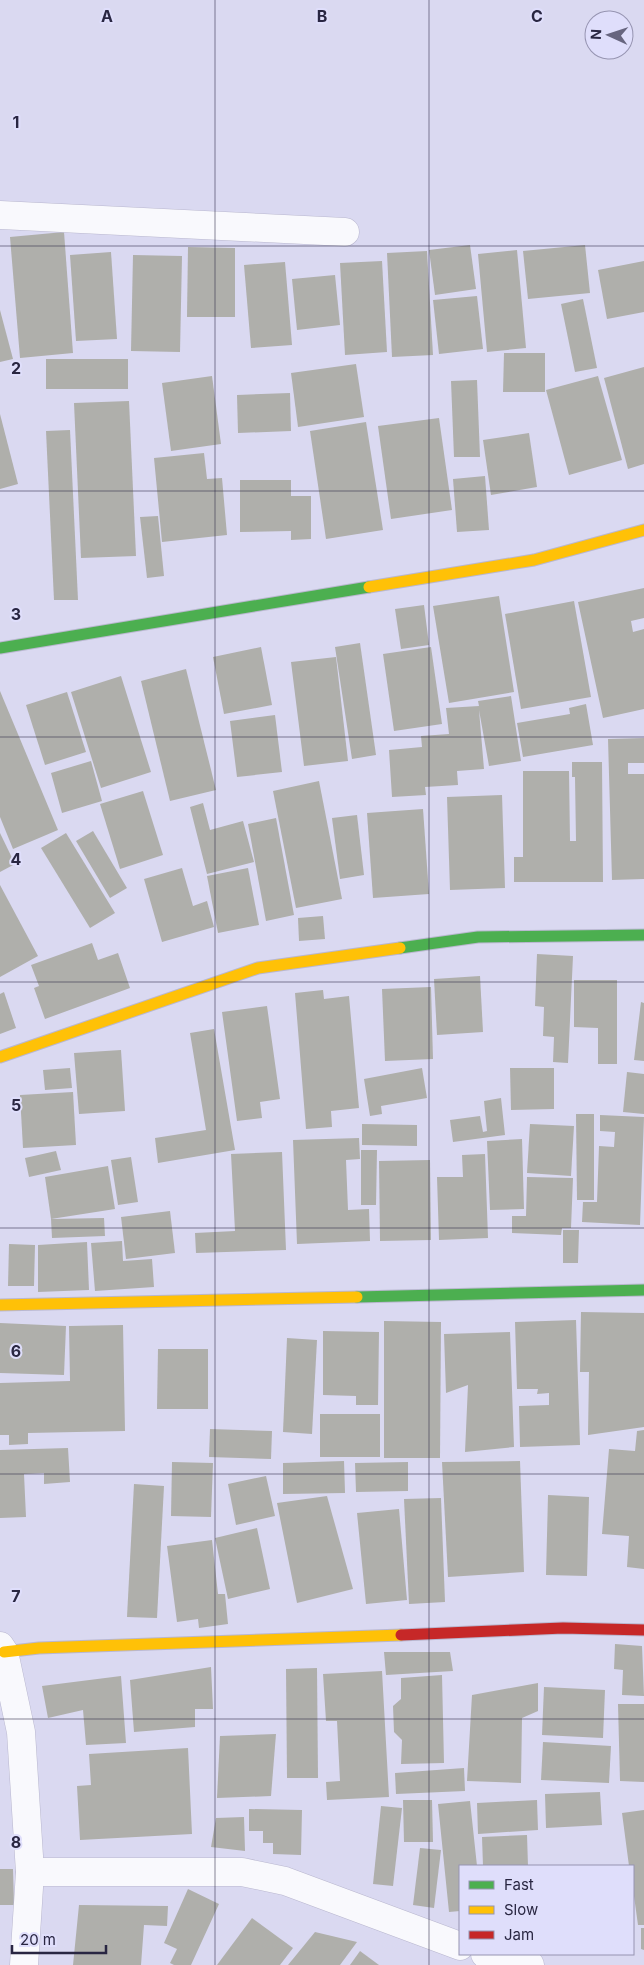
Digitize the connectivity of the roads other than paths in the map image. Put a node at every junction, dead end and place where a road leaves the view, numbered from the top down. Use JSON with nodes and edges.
{"nodes":[{"id":1,"x":0,"y":215,"type":"edge"},
{"id":2,"x":345,"y":232,"type":"dead end"},
{"id":3,"x":644,"y":530,"type":"edge"},
{"id":4,"x":0,"y":648,"type":"edge"},
{"id":5,"x":644,"y":935,"type":"edge"},
{"id":6,"x":0,"y":1057,"type":"edge"},
{"id":7,"x":644,"y":1290,"type":"edge"},
{"id":8,"x":0,"y":1305,"type":"edge"},
{"id":9,"x":644,"y":1630,"type":"edge"},
{"id":10,"x":2,"y":1649,"type":"edge"},
{"id":11,"x":30,"y":1872,"type":"junction"},
{"id":12,"x":459,"y":1946,"type":"edge"},
{"id":13,"x":489,"y":1955,"type":"edge"},
{"id":14,"x":24,"y":1965,"type":"edge"},
{"id":15,"x":530,"y":1965,"type":"edge"}],
"edges":[{"from":1,"to":2,"type":"street"},
{"from":3,"to":4,"type":"street"},
{"from":5,"to":6,"type":"street"},
{"from":7,"to":8,"type":"street"},
{"from":9,"to":10,"type":"street"},
{"from":10,"to":11,"type":"street"},
{"from":11,"to":12,"type":"street"},
{"from":11,"to":14,"type":"street"},
{"from":13,"to":15,"type":"street"}]}
